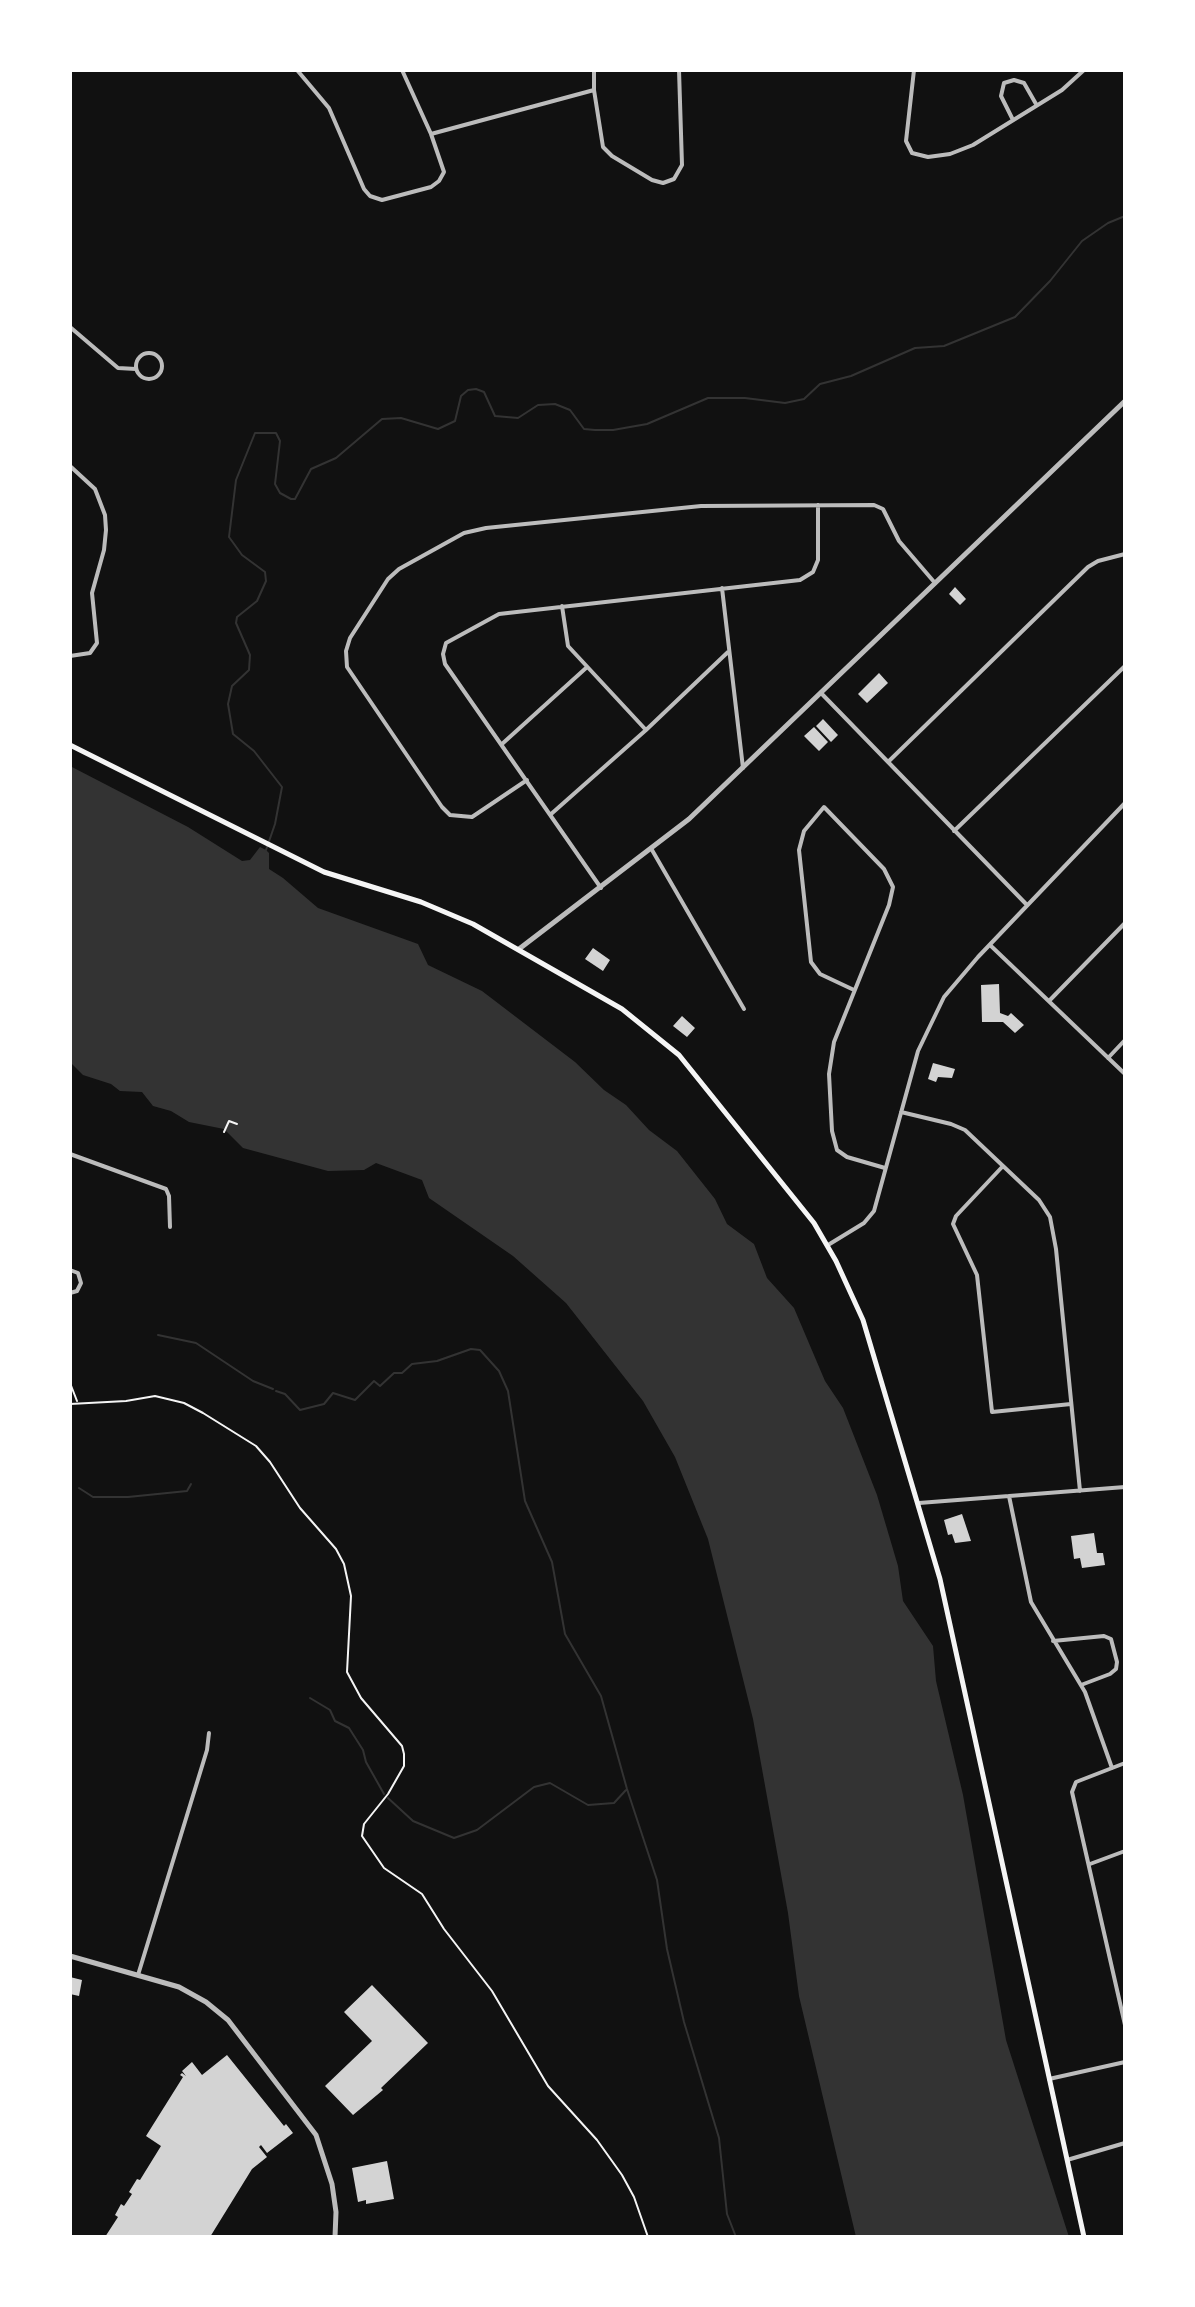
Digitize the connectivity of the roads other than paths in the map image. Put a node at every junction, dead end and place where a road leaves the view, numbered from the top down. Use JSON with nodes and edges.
{"nodes":[{"id":1,"x":297,"y":70,"type":"edge"},
{"id":2,"x":402,"y":70,"type":"edge"},
{"id":3,"x":594,"y":70,"type":"edge"},
{"id":4,"x":679,"y":70,"type":"edge"},
{"id":5,"x":914,"y":70,"type":"edge"},
{"id":6,"x":1084,"y":70,"type":"edge"},
{"id":7,"x":594,"y":90,"type":"junction"},
{"id":8,"x":1036,"y":104,"type":"junction"},
{"id":9,"x":1012,"y":118,"type":"junction"},
{"id":10,"x":431,"y":134,"type":"junction"},
{"id":11,"x":70,"y":327,"type":"edge"},
{"id":12,"x":136,"y":369,"type":"junction"},
{"id":13,"x":1125,"y":401,"type":"edge"},
{"id":14,"x":70,"y":466,"type":"edge"},
{"id":15,"x":818,"y":504,"type":"junction"},
{"id":16,"x":1125,"y":554,"type":"edge"},
{"id":17,"x":935,"y":583,"type":"junction"},
{"id":18,"x":722,"y":588,"type":"junction"},
{"id":19,"x":562,"y":606,"type":"junction"},
{"id":20,"x":728,"y":652,"type":"junction"},
{"id":21,"x":70,"y":656,"type":"edge"},
{"id":22,"x":1125,"y":666,"type":"edge"},
{"id":23,"x":586,"y":668,"type":"junction"},
{"id":24,"x":821,"y":693,"type":"junction"},
{"id":25,"x":646,"y":730,"type":"junction"},
{"id":26,"x":502,"y":744,"type":"junction"},
{"id":27,"x":70,"y":745,"type":"edge"},
{"id":28,"x":888,"y":762,"type":"junction"},
{"id":29,"x":743,"y":768,"type":"junction"},
{"id":30,"x":527,"y":780,"type":"junction"},
{"id":31,"x":1125,"y":803,"type":"edge"},
{"id":32,"x":550,"y":815,"type":"junction"},
{"id":33,"x":954,"y":831,"type":"junction"},
{"id":34,"x":652,"y":850,"type":"junction"},
{"id":35,"x":601,"y":888,"type":"junction"},
{"id":36,"x":1027,"y":905,"type":"junction"},
{"id":37,"x":1125,"y":923,"type":"edge"},
{"id":38,"x":990,"y":945,"type":"junction"},
{"id":39,"x":519,"y":949,"type":"junction"},
{"id":40,"x":854,"y":990,"type":"junction"},
{"id":41,"x":1049,"y":1001,"type":"junction"},
{"id":42,"x":744,"y":1009,"type":"dead end"},
{"id":43,"x":1125,"y":1040,"type":"edge"},
{"id":44,"x":1108,"y":1058,"type":"junction"},
{"id":45,"x":1125,"y":1074,"type":"edge"},
{"id":46,"x":901,"y":1112,"type":"junction"},
{"id":47,"x":70,"y":1154,"type":"edge"},
{"id":48,"x":1003,"y":1166,"type":"junction"},
{"id":49,"x":885,"y":1168,"type":"junction"},
{"id":50,"x":170,"y":1227,"type":"dead end"},
{"id":51,"x":827,"y":1246,"type":"junction"},
{"id":52,"x":70,"y":1270,"type":"edge"},
{"id":53,"x":70,"y":1293,"type":"edge"},
{"id":54,"x":1071,"y":1404,"type":"junction"},
{"id":55,"x":1125,"y":1487,"type":"edge"},
{"id":56,"x":1080,"y":1491,"type":"junction"},
{"id":57,"x":1009,"y":1496,"type":"junction"},
{"id":58,"x":919,"y":1503,"type":"junction"},
{"id":59,"x":1053,"y":1641,"type":"junction"},
{"id":60,"x":1081,"y":1685,"type":"junction"},
{"id":61,"x":209,"y":1733,"type":"dead end"},
{"id":62,"x":1125,"y":1763,"type":"edge"},
{"id":63,"x":1112,"y":1768,"type":"junction"},
{"id":64,"x":1125,"y":1851,"type":"edge"},
{"id":65,"x":1089,"y":1864,"type":"junction"},
{"id":66,"x":70,"y":1956,"type":"edge"},
{"id":67,"x":138,"y":1975,"type":"junction"},
{"id":68,"x":1125,"y":2025,"type":"edge"},
{"id":69,"x":1125,"y":2062,"type":"edge"},
{"id":70,"x":1049,"y":2079,"type":"junction"},
{"id":71,"x":1125,"y":2143,"type":"edge"},
{"id":72,"x":1067,"y":2160,"type":"junction"},
{"id":73,"x":335,"y":2237,"type":"edge"},
{"id":74,"x":1084,"y":2237,"type":"edge"}],
"edges":[{"from":1,"to":10,"type":"street"},
{"from":2,"to":10,"type":"street"},
{"from":3,"to":7,"type":"street"},
{"from":4,"to":7,"type":"street"},
{"from":5,"to":9,"type":"street"},
{"from":6,"to":8,"type":"street"},
{"from":7,"to":10,"type":"street"},
{"from":8,"to":9,"type":"street"},
{"from":8,"to":9,"type":"street"},
{"from":11,"to":12,"type":"street"},
{"from":12,"to":12,"type":"street"},
{"from":13,"to":17,"type":"street"},
{"from":14,"to":21,"type":"street"},
{"from":15,"to":17,"type":"street"},
{"from":15,"to":18,"type":"street"},
{"from":15,"to":30,"type":"street"},
{"from":16,"to":28,"type":"street"},
{"from":17,"to":24,"type":"street"},
{"from":18,"to":19,"type":"street"},
{"from":18,"to":20,"type":"street"},
{"from":19,"to":23,"type":"street"},
{"from":19,"to":26,"type":"street"},
{"from":20,"to":25,"type":"street"},
{"from":20,"to":29,"type":"street"},
{"from":22,"to":33,"type":"street"},
{"from":23,"to":25,"type":"street"},
{"from":23,"to":26,"type":"street"},
{"from":24,"to":28,"type":"street"},
{"from":24,"to":29,"type":"street"},
{"from":25,"to":32,"type":"street"},
{"from":26,"to":30,"type":"street"},
{"from":27,"to":39,"type":"main road"},
{"from":28,"to":33,"type":"street"},
{"from":29,"to":34,"type":"street"},
{"from":30,"to":32,"type":"street"},
{"from":31,"to":36,"type":"street"},
{"from":32,"to":35,"type":"street"},
{"from":33,"to":36,"type":"street"},
{"from":34,"to":35,"type":"street"},
{"from":34,"to":42,"type":"street"},
{"from":35,"to":39,"type":"street"},
{"from":36,"to":38,"type":"street"},
{"from":37,"to":41,"type":"street"},
{"from":38,"to":41,"type":"street"},
{"from":38,"to":46,"type":"street"},
{"from":39,"to":51,"type":"main road"},
{"from":40,"to":40,"type":"street"},
{"from":40,"to":49,"type":"street"},
{"from":41,"to":44,"type":"street"},
{"from":43,"to":44,"type":"street"},
{"from":44,"to":45,"type":"street"},
{"from":46,"to":48,"type":"street"},
{"from":46,"to":49,"type":"street"},
{"from":47,"to":50,"type":"street"},
{"from":48,"to":54,"type":"street"},
{"from":48,"to":54,"type":"street"},
{"from":49,"to":51,"type":"street"},
{"from":51,"to":58,"type":"main road"},
{"from":52,"to":53,"type":"street"},
{"from":54,"to":56,"type":"street"},
{"from":55,"to":56,"type":"street"},
{"from":56,"to":57,"type":"street"},
{"from":57,"to":58,"type":"street"},
{"from":57,"to":59,"type":"street"},
{"from":58,"to":70,"type":"main road"},
{"from":59,"to":60,"type":"street"},
{"from":59,"to":60,"type":"street"},
{"from":60,"to":63,"type":"street"},
{"from":61,"to":67,"type":"street"},
{"from":62,"to":63,"type":"street"},
{"from":63,"to":65,"type":"street"},
{"from":64,"to":65,"type":"street"},
{"from":65,"to":68,"type":"street"},
{"from":66,"to":67,"type":"street"},
{"from":67,"to":73,"type":"street"},
{"from":69,"to":70,"type":"street"},
{"from":70,"to":72,"type":"main road"},
{"from":71,"to":72,"type":"street"},
{"from":72,"to":74,"type":"main road"}]}
